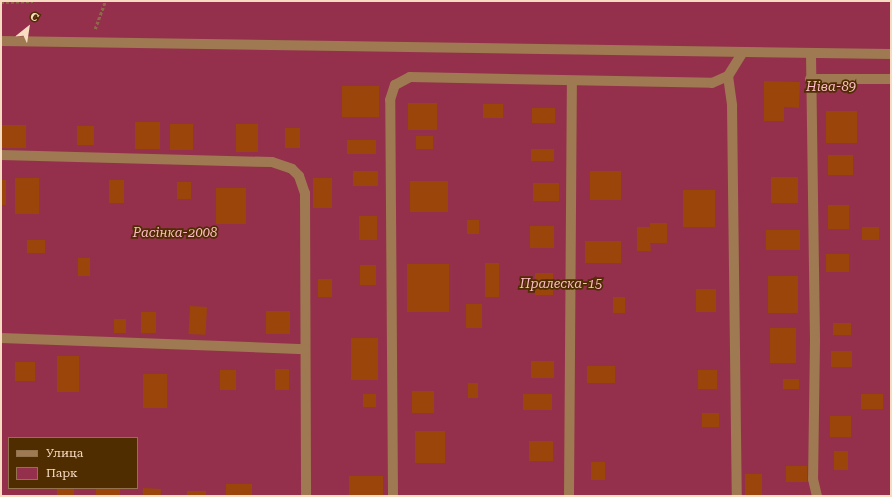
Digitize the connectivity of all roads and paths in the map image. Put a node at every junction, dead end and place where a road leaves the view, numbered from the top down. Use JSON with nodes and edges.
{"nodes":[{"id":1,"x":33,"y":1,"type":"edge"},
{"id":2,"x":105,"y":1,"type":"edge"},
{"id":3,"x":1,"y":2,"type":"edge"},
{"id":4,"x":1,"y":41,"type":"edge"},
{"id":5,"x":90,"y":43,"type":"junction"},
{"id":6,"x":742,"y":54,"type":"junction"},
{"id":7,"x":811,"y":54,"type":"junction"},
{"id":8,"x":891,"y":54,"type":"edge"},
{"id":9,"x":728,"y":76,"type":"junction"},
{"id":10,"x":810,"y":79,"type":"junction"},
{"id":11,"x":891,"y":79,"type":"edge"},
{"id":12,"x":572,"y":81,"type":"junction"},
{"id":13,"x":1,"y":155,"type":"edge"},
{"id":14,"x":1,"y":338,"type":"edge"},
{"id":15,"x":305,"y":349,"type":"junction"},
{"id":16,"x":306,"y":496,"type":"edge"},
{"id":17,"x":393,"y":496,"type":"edge"},
{"id":18,"x":569,"y":496,"type":"edge"},
{"id":19,"x":737,"y":496,"type":"edge"},
{"id":20,"x":816,"y":496,"type":"edge"}],
"edges":[{"from":1,"to":3,"type":"path"},
{"from":2,"to":5,"type":"path"},
{"from":4,"to":5,"type":"street"},
{"from":5,"to":6,"type":"street"},
{"from":6,"to":7,"type":"street"},
{"from":6,"to":9,"type":"street"},
{"from":7,"to":8,"type":"street"},
{"from":7,"to":10,"type":"street"},
{"from":9,"to":12,"type":"street"},
{"from":9,"to":19,"type":"street"},
{"from":10,"to":11,"type":"street"},
{"from":10,"to":20,"type":"street"},
{"from":12,"to":17,"type":"street"},
{"from":12,"to":18,"type":"street"},
{"from":13,"to":15,"type":"street"},
{"from":14,"to":15,"type":"street"},
{"from":15,"to":16,"type":"street"}]}
